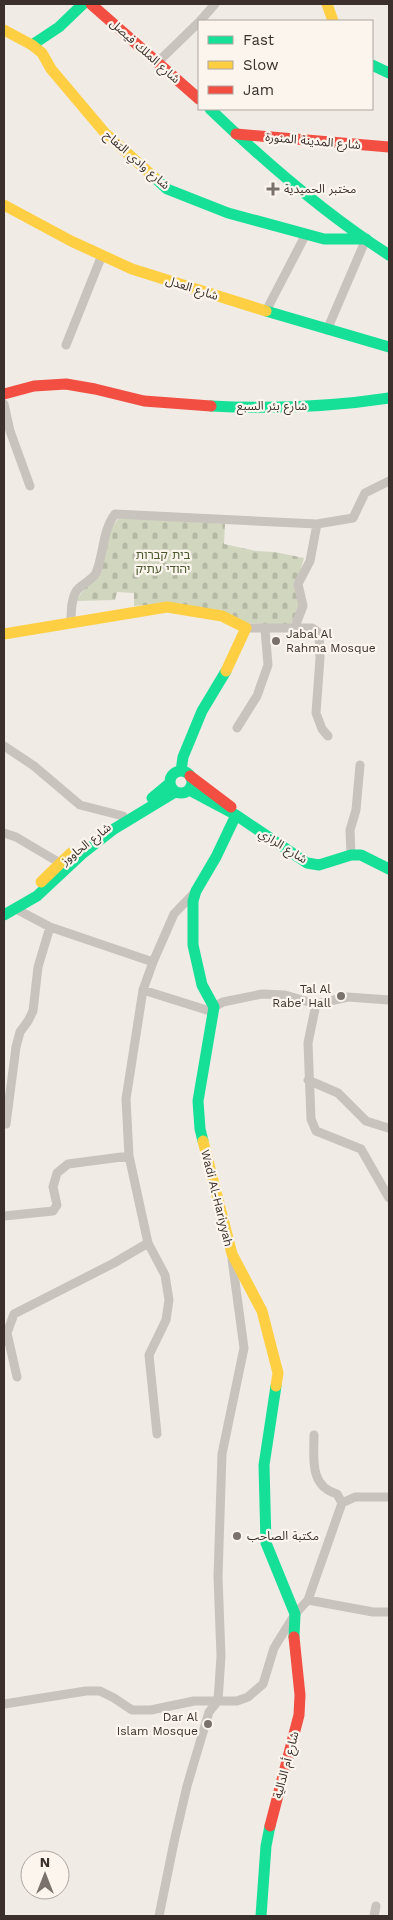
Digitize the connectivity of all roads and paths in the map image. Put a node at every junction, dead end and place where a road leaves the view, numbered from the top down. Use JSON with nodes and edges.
{"nodes":[{"id":1,"x":83,"y":4,"type":"edge"},
{"id":2,"x":91,"y":4,"type":"edge"},
{"id":3,"x":215,"y":4,"type":"edge"},
{"id":4,"x":327,"y":4,"type":"edge"},
{"id":5,"x":202,"y":20,"type":"edge"},
{"id":6,"x":333,"y":20,"type":"edge"},
{"id":7,"x":198,"y":24,"type":"edge"},
{"id":8,"x":4,"y":30,"type":"edge"},
{"id":9,"x":32,"y":46,"type":"junction"},
{"id":10,"x":157,"y":63,"type":"junction"},
{"id":11,"x":373,"y":65,"type":"edge"},
{"id":12,"x":389,"y":73,"type":"edge"},
{"id":13,"x":198,"y":98,"type":"edge"},
{"id":14,"x":211,"y":110,"type":"edge"},
{"id":15,"x":236,"y":134,"type":"junction"},
{"id":16,"x":389,"y":148,"type":"edge"},
{"id":17,"x":4,"y":205,"type":"edge"},
{"id":18,"x":306,"y":234,"type":"junction"},
{"id":19,"x":366,"y":239,"type":"junction"},
{"id":20,"x":102,"y":255,"type":"junction"},
{"id":21,"x":389,"y":255,"type":"edge"},
{"id":22,"x":266,"y":311,"type":"junction"},
{"id":23,"x":327,"y":330,"type":"junction"},
{"id":24,"x":66,"y":345,"type":"dead end"},
{"id":25,"x":389,"y":347,"type":"edge"},
{"id":26,"x":4,"y":388,"type":"edge"},
{"id":27,"x":4,"y":394,"type":"edge"},
{"id":28,"x":389,"y":398,"type":"edge"},
{"id":29,"x":153,"y":402,"type":"junction"},
{"id":30,"x":4,"y":404,"type":"edge"},
{"id":31,"x":389,"y":480,"type":"edge"},
{"id":32,"x":30,"y":486,"type":"dead end"},
{"id":33,"x":317,"y":524,"type":"junction"},
{"id":34,"x":71,"y":622,"type":"junction"},
{"id":35,"x":246,"y":628,"type":"junction"},
{"id":36,"x":265,"y":629,"type":"junction"},
{"id":37,"x":294,"y":629,"type":"junction"},
{"id":38,"x":4,"y":634,"type":"edge"},
{"id":39,"x":237,"y":728,"type":"dead end"},
{"id":40,"x":328,"y":736,"type":"dead end"},
{"id":41,"x":4,"y":746,"type":"edge"},
{"id":42,"x":360,"y":765,"type":"dead end"},
{"id":43,"x":185,"y":774,"type":"junction"},
{"id":44,"x":173,"y":787,"type":"junction"},
{"id":45,"x":189,"y":790,"type":"junction"},
{"id":46,"x":236,"y":815,"type":"junction"},
{"id":47,"x":123,"y":816,"type":"junction"},
{"id":48,"x":4,"y":833,"type":"edge"},
{"id":49,"x":351,"y":855,"type":"junction"},
{"id":50,"x":60,"y":863,"type":"junction"},
{"id":51,"x":389,"y":869,"type":"edge"},
{"id":52,"x":196,"y":891,"type":"junction"},
{"id":53,"x":4,"y":907,"type":"edge"},
{"id":54,"x":16,"y":909,"type":"junction"},
{"id":55,"x":4,"y":915,"type":"edge"},
{"id":56,"x":50,"y":927,"type":"junction"},
{"id":57,"x":153,"y":962,"type":"junction"},
{"id":58,"x":143,"y":990,"type":"junction"},
{"id":59,"x":389,"y":1000,"type":"edge"},
{"id":60,"x":316,"y":1004,"type":"junction"},
{"id":61,"x":213,"y":1010,"type":"junction"},
{"id":62,"x":308,"y":1080,"type":"junction"},
{"id":63,"x":4,"y":1124,"type":"edge"},
{"id":64,"x":388,"y":1128,"type":"edge"},
{"id":65,"x":129,"y":1156,"type":"junction"},
{"id":66,"x":389,"y":1198,"type":"edge"},
{"id":67,"x":4,"y":1216,"type":"edge"},
{"id":68,"x":148,"y":1243,"type":"junction"},
{"id":69,"x":232,"y":1254,"type":"junction"},
{"id":70,"x":17,"y":1377,"type":"dead end"},
{"id":71,"x":157,"y":1434,"type":"dead end"},
{"id":72,"x":314,"y":1434,"type":"dead end"},
{"id":73,"x":389,"y":1498,"type":"edge"},
{"id":74,"x":342,"y":1503,"type":"junction"},
{"id":75,"x":308,"y":1600,"type":"junction"},
{"id":76,"x":389,"y":1612,"type":"edge"},
{"id":77,"x":295,"y":1614,"type":"junction"},
{"id":78,"x":218,"y":1701,"type":"junction"},
{"id":79,"x":4,"y":1704,"type":"edge"},
{"id":80,"x":376,"y":1906,"type":"dead end"},
{"id":81,"x":159,"y":1916,"type":"edge"},
{"id":82,"x":260,"y":1916,"type":"edge"},
{"id":83,"x":374,"y":1916,"type":"edge"}],
"edges":[{"from":1,"to":9,"type":"street"},
{"from":2,"to":10,"type":"street","name":"شارع الملك فيصل"},
{"from":3,"to":5,"type":"street"},
{"from":4,"to":6,"type":"street"},
{"from":7,"to":10,"type":"street"},
{"from":8,"to":9,"type":"street","name":"شارع وادي التفاح"},
{"from":9,"to":18,"type":"street","name":"شارع وادي التفاح"},
{"from":10,"to":13,"type":"street","name":"شارع الملك فيصل"},
{"from":11,"to":12,"type":"street"},
{"from":14,"to":15,"type":"street"},
{"from":15,"to":16,"type":"street","name":"شارع المدينة المنورة"},
{"from":15,"to":19,"type":"street"},
{"from":17,"to":20,"type":"street","name":"شارع العدل"},
{"from":18,"to":19,"type":"street","name":"شارع وادي التفاح"},
{"from":18,"to":22,"type":"street"},
{"from":19,"to":21,"type":"street"},
{"from":19,"to":23,"type":"street"},
{"from":20,"to":22,"type":"street","name":"شارع العدل"},
{"from":20,"to":24,"type":"street"},
{"from":22,"to":23,"type":"street","name":"شارع العدل"},
{"from":23,"to":25,"type":"street","name":"شارع العدل"},
{"from":26,"to":29,"type":"street","name":"شارع بئر السبع"},
{"from":27,"to":29,"type":"street","name":"شارع بئر السبع"},
{"from":28,"to":29,"type":"street","name":"شارع بئر السبع"},
{"from":30,"to":32,"type":"street"},
{"from":31,"to":33,"type":"street"},
{"from":33,"to":34,"type":"street"},
{"from":33,"to":37,"type":"street"},
{"from":34,"to":35,"type":"street"},
{"from":34,"to":38,"type":"street"},
{"from":35,"to":36,"type":"street"},
{"from":35,"to":43,"type":"street"},
{"from":36,"to":37,"type":"street"},
{"from":36,"to":39,"type":"street"},
{"from":37,"to":40,"type":"street"},
{"from":41,"to":47,"type":"street"},
{"from":42,"to":49,"type":"street"},
{"from":43,"to":44,"type":"street"},
{"from":43,"to":45,"type":"street"},
{"from":43,"to":46,"type":"street","name":"شارع الرازي"},
{"from":44,"to":45,"type":"street"},
{"from":44,"to":47,"type":"street","name":"شارع الحاووز"},
{"from":44,"to":54,"type":"street"},
{"from":45,"to":46,"type":"street","name":"شارع الرازي"},
{"from":46,"to":49,"type":"street","name":"شارع الرازي"},
{"from":46,"to":52,"type":"street"},
{"from":47,"to":50,"type":"street","name":"شارع الحاووز"},
{"from":48,"to":50,"type":"street"},
{"from":49,"to":51,"type":"street"},
{"from":50,"to":53,"type":"street","name":"شارع الحاووز"},
{"from":52,"to":57,"type":"street"},
{"from":52,"to":61,"type":"street"},
{"from":54,"to":55,"type":"street"},
{"from":54,"to":56,"type":"street"},
{"from":56,"to":57,"type":"street"},
{"from":56,"to":63,"type":"street"},
{"from":57,"to":58,"type":"street"},
{"from":58,"to":61,"type":"street"},
{"from":58,"to":65,"type":"street"},
{"from":59,"to":60,"type":"street"},
{"from":60,"to":61,"type":"street"},
{"from":60,"to":62,"type":"street"},
{"from":61,"to":69,"type":"street","name":"Wadi Al-Hariyyah"},
{"from":62,"to":64,"type":"street"},
{"from":62,"to":66,"type":"street"},
{"from":65,"to":67,"type":"street"},
{"from":65,"to":68,"type":"street"},
{"from":68,"to":70,"type":"street"},
{"from":68,"to":71,"type":"street"},
{"from":69,"to":77,"type":"street","name":"Wadi Al-Hariyyah"},
{"from":69,"to":78,"type":"street"},
{"from":72,"to":74,"type":"street"},
{"from":73,"to":74,"type":"street"},
{"from":74,"to":75,"type":"street"},
{"from":75,"to":76,"type":"street"},
{"from":75,"to":77,"type":"street"},
{"from":77,"to":78,"type":"street"},
{"from":77,"to":82,"type":"street","name":"شارع أم الدالية"},
{"from":78,"to":79,"type":"street"},
{"from":78,"to":81,"type":"street"},
{"from":80,"to":83,"type":"street"}]}
